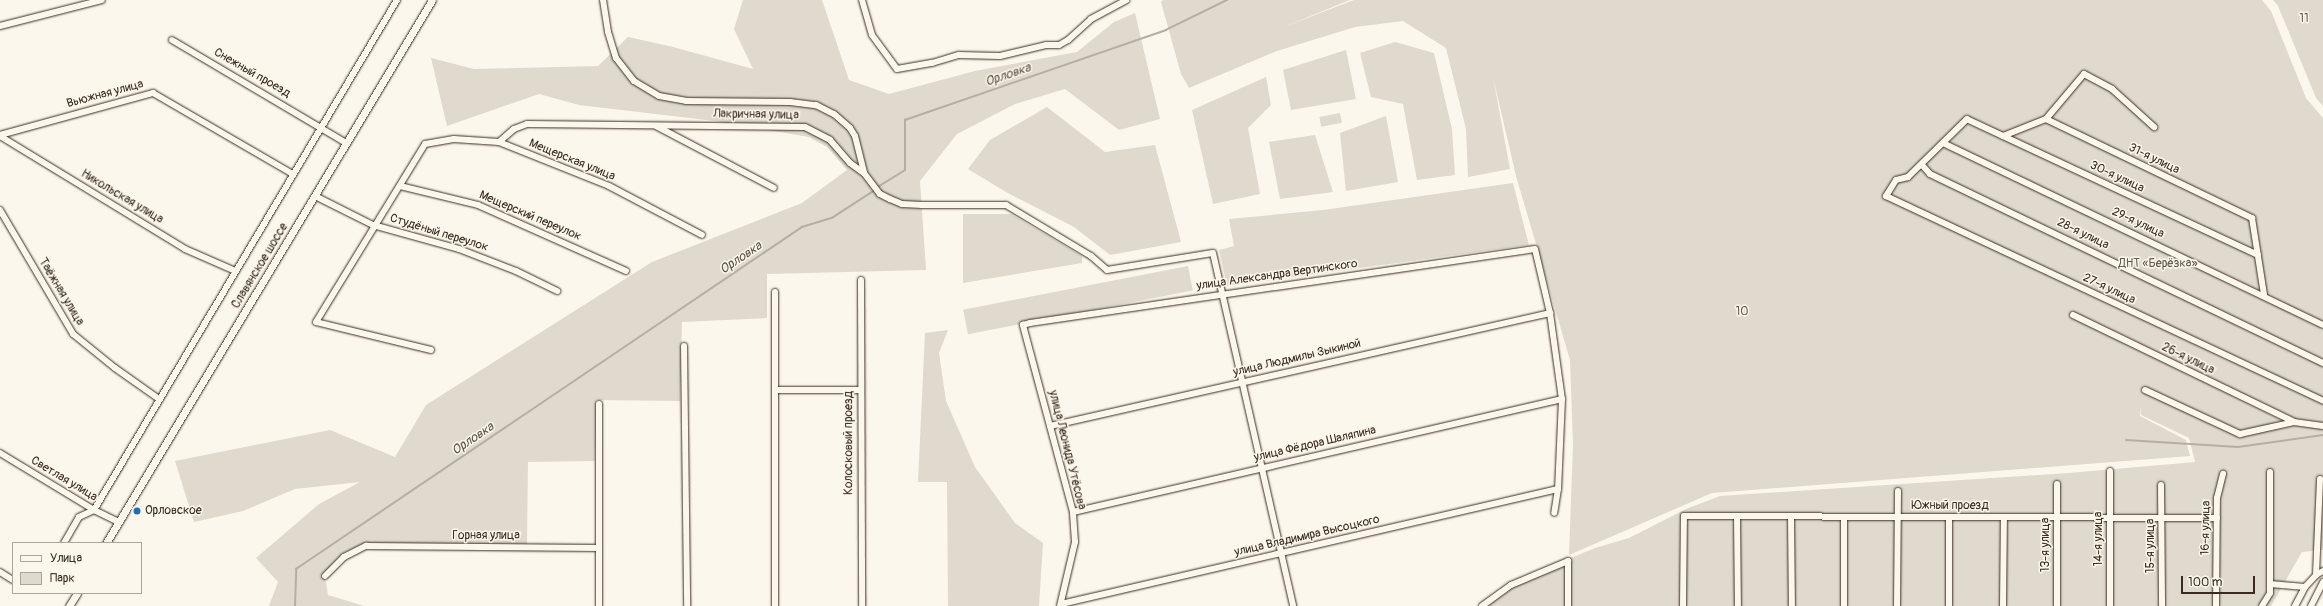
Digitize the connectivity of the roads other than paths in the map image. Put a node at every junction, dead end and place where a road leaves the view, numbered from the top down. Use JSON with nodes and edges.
{"nodes":[{"id":1,"x":102,"y":0,"type":"edge"},
{"id":2,"x":397,"y":0,"type":"edge"},
{"id":3,"x":432,"y":0,"type":"edge"},
{"id":4,"x":603,"y":0,"type":"edge"},
{"id":5,"x":862,"y":0,"type":"edge"},
{"id":6,"x":1126,"y":0,"type":"edge"},
{"id":7,"x":0,"y":26,"type":"edge"},
{"id":8,"x":172,"y":40,"type":"dead end"},
{"id":9,"x":2046,"y":119,"type":"junction"},
{"id":10,"x":654,"y":125,"type":"junction"},
{"id":11,"x":321,"y":126,"type":"junction"},
{"id":12,"x":2154,"y":127,"type":"dead end"},
{"id":13,"x":0,"y":136,"type":"edge"},
{"id":14,"x":2003,"y":136,"type":"junction"},
{"id":15,"x":499,"y":142,"type":"junction"},
{"id":16,"x":1943,"y":142,"type":"junction"},
{"id":17,"x":346,"y":143,"type":"junction"},
{"id":18,"x":1922,"y":165,"type":"junction"},
{"id":19,"x":864,"y":173,"type":"junction"},
{"id":20,"x":293,"y":174,"type":"junction"},
{"id":21,"x":400,"y":186,"type":"junction"},
{"id":22,"x":774,"y":188,"type":"dead end"},
{"id":23,"x":315,"y":196,"type":"junction"},
{"id":24,"x":0,"y":210,"type":"edge"},
{"id":25,"x":375,"y":226,"type":"junction"},
{"id":26,"x":702,"y":235,"type":"dead end"},
{"id":27,"x":2258,"y":255,"type":"junction"},
{"id":28,"x":235,"y":271,"type":"junction"},
{"id":29,"x":626,"y":271,"type":"dead end"},
{"id":30,"x":861,"y":280,"type":"dead end"},
{"id":31,"x":557,"y":291,"type":"dead end"},
{"id":32,"x":775,"y":292,"type":"dead end"},
{"id":33,"x":1221,"y":293,"type":"junction"},
{"id":34,"x":2264,"y":295,"type":"junction"},
{"id":35,"x":1550,"y":313,"type":"junction"},
{"id":36,"x":2073,"y":315,"type":"dead end"},
{"id":37,"x":1023,"y":325,"type":"joint"},
{"id":38,"x":2323,"y":325,"type":"edge"},
{"id":39,"x":684,"y":346,"type":"dead end"},
{"id":40,"x":431,"y":350,"type":"dead end"},
{"id":41,"x":2323,"y":363,"type":"edge"},
{"id":42,"x":1241,"y":382,"type":"junction"},
{"id":43,"x":775,"y":390,"type":"junction"},
{"id":44,"x":860,"y":390,"type":"junction"},
{"id":45,"x":2145,"y":390,"type":"dead end"},
{"id":46,"x":159,"y":399,"type":"junction"},
{"id":47,"x":1562,"y":399,"type":"junction"},
{"id":48,"x":2323,"y":401,"type":"edge"},
{"id":49,"x":599,"y":404,"type":"dead end"},
{"id":50,"x":2294,"y":422,"type":"junction"},
{"id":51,"x":1050,"y":426,"type":"junction"},
{"id":52,"x":2323,"y":426,"type":"edge"},
{"id":53,"x":0,"y":453,"type":"edge"},
{"id":54,"x":1262,"y":468,"type":"junction"},
{"id":55,"x":2110,"y":472,"type":"dead end"},
{"id":56,"x":2270,"y":472,"type":"dead end"},
{"id":57,"x":2222,"y":474,"type":"dead end"},
{"id":58,"x":2320,"y":479,"type":"dead end"},
{"id":59,"x":2057,"y":484,"type":"dead end"},
{"id":60,"x":2161,"y":485,"type":"dead end"},
{"id":61,"x":1558,"y":489,"type":"junction"},
{"id":62,"x":1898,"y":491,"type":"dead end"},
{"id":63,"x":94,"y":510,"type":"junction"},
{"id":64,"x":1073,"y":512,"type":"junction"},
{"id":65,"x":1554,"y":513,"type":"dead end"},
{"id":66,"x":1737,"y":517,"type":"junction"},
{"id":67,"x":1791,"y":517,"type":"junction"},
{"id":68,"x":1844,"y":517,"type":"junction"},
{"id":69,"x":1897,"y":517,"type":"junction"},
{"id":70,"x":1949,"y":517,"type":"junction"},
{"id":71,"x":2004,"y":517,"type":"junction"},
{"id":72,"x":2057,"y":517,"type":"junction"},
{"id":73,"x":2110,"y":518,"type":"junction"},
{"id":74,"x":2162,"y":518,"type":"junction"},
{"id":75,"x":2217,"y":518,"type":"junction"},
{"id":76,"x":119,"y":522,"type":"junction"},
{"id":77,"x":65,"y":542,"type":"edge"},
{"id":78,"x":107,"y":542,"type":"edge"},
{"id":79,"x":599,"y":548,"type":"junction"},
{"id":80,"x":1282,"y":553,"type":"junction"},
{"id":81,"x":2323,"y":571,"type":"edge"},
{"id":82,"x":0,"y":572,"type":"edge"},
{"id":83,"x":2316,"y":575,"type":"junction"},
{"id":84,"x":325,"y":576,"type":"dead end"},
{"id":85,"x":12,"y":579,"type":"edge"},
{"id":86,"x":2323,"y":582,"type":"edge"},
{"id":87,"x":2270,"y":584,"type":"junction"},
{"id":88,"x":2305,"y":587,"type":"junction"},
{"id":89,"x":76,"y":594,"type":"edge"},
{"id":90,"x":1061,"y":605,"type":"edge"},
{"id":91,"x":69,"y":606,"type":"edge"},
{"id":92,"x":599,"y":606,"type":"edge"},
{"id":93,"x":687,"y":606,"type":"edge"},
{"id":94,"x":775,"y":606,"type":"edge"},
{"id":95,"x":862,"y":606,"type":"edge"},
{"id":96,"x":1293,"y":606,"type":"edge"},
{"id":97,"x":1482,"y":606,"type":"edge"},
{"id":98,"x":1568,"y":606,"type":"edge"},
{"id":99,"x":1683,"y":606,"type":"edge"},
{"id":100,"x":1738,"y":606,"type":"edge"},
{"id":101,"x":1792,"y":606,"type":"edge"},
{"id":102,"x":1844,"y":606,"type":"edge"},
{"id":103,"x":1897,"y":606,"type":"edge"},
{"id":104,"x":1949,"y":606,"type":"edge"},
{"id":105,"x":2003,"y":606,"type":"edge"},
{"id":106,"x":2057,"y":606,"type":"edge"},
{"id":107,"x":2110,"y":606,"type":"edge"},
{"id":108,"x":2162,"y":606,"type":"edge"},
{"id":109,"x":2216,"y":606,"type":"edge"},
{"id":110,"x":2262,"y":606,"type":"edge"},
{"id":111,"x":2295,"y":606,"type":"edge"},
{"id":112,"x":2311,"y":606,"type":"edge"}],
"edges":[{"from":1,"to":7,"type":"street"},
{"from":2,"to":11,"type":"street"},
{"from":3,"to":17,"type":"main road","name":"Славянское шоссе"},
{"from":4,"to":19,"type":"street"},
{"from":5,"to":6,"type":"street"},
{"from":8,"to":11,"type":"street","name":"Снежный проезд"},
{"from":9,"to":12,"type":"street"},
{"from":9,"to":14,"type":"street"},
{"from":9,"to":27,"type":"street","name":"31-я улица"},
{"from":10,"to":15,"type":"street","name":"Лакричная улица"},
{"from":10,"to":19,"type":"street","name":"Лакричная улица"},
{"from":10,"to":22,"type":"street","name":"Лакричная улица"},
{"from":11,"to":17,"type":"street","name":"Снежный проезд"},
{"from":11,"to":20,"type":"street"},
{"from":13,"to":20,"type":"street","name":"Вьюжная улица"},
{"from":13,"to":28,"type":"street","name":"Никольская улица"},
{"from":14,"to":16,"type":"street","name":"30-я улица"},
{"from":14,"to":27,"type":"street","name":"30-я улица"},
{"from":15,"to":21,"type":"street","name":"Мещерская улица"},
{"from":15,"to":26,"type":"street","name":"Мещерская улица"},
{"from":16,"to":18,"type":"street"},
{"from":16,"to":34,"type":"street","name":"29-я улица"},
{"from":17,"to":23,"type":"main road","name":"Славянское шоссе"},
{"from":18,"to":41,"type":"street","name":"28-я улица"},
{"from":18,"to":48,"type":"street","name":"27-я улица"},
{"from":19,"to":33,"type":"street"},
{"from":20,"to":28,"type":"street"},
{"from":21,"to":25,"type":"street"},
{"from":21,"to":29,"type":"street","name":"Мещерский переулок"},
{"from":23,"to":25,"type":"street","name":"Студёный переулок"},
{"from":23,"to":76,"type":"main road","name":"Славянское шоссе"},
{"from":24,"to":46,"type":"street","name":"Таёжная улица"},
{"from":25,"to":31,"type":"street","name":"Студёный переулок"},
{"from":25,"to":40,"type":"street"},
{"from":27,"to":34,"type":"street"},
{"from":28,"to":46,"type":"street"},
{"from":30,"to":44,"type":"street","name":"Колосковый проезд"},
{"from":32,"to":43,"type":"street"},
{"from":33,"to":35,"type":"street","name":"улица Александра Вертинского"},
{"from":33,"to":37,"type":"street","name":"улица Александра Вертинского"},
{"from":33,"to":42,"type":"street"},
{"from":34,"to":38,"type":"street","name":"29-я улица"},
{"from":35,"to":42,"type":"street","name":"улица Людмилы Зыкиной"},
{"from":35,"to":47,"type":"street"},
{"from":36,"to":50,"type":"street","name":"26-я улица"},
{"from":37,"to":51,"type":"street","name":"улица Леонида Утёсова"},
{"from":39,"to":93,"type":"street"},
{"from":42,"to":51,"type":"street","name":"улица Людмилы Зыкиной"},
{"from":42,"to":54,"type":"street"},
{"from":43,"to":44,"type":"street"},
{"from":43,"to":94,"type":"street"},
{"from":44,"to":95,"type":"street","name":"Колосковый проезд"},
{"from":45,"to":50,"type":"street"},
{"from":46,"to":63,"type":"street"},
{"from":47,"to":54,"type":"street","name":"улица Фёдора Шаляпина"},
{"from":47,"to":61,"type":"street"},
{"from":49,"to":79,"type":"street"},
{"from":50,"to":52,"type":"street"},
{"from":51,"to":64,"type":"street","name":"улица Леонида Утёсова"},
{"from":53,"to":63,"type":"street","name":"Светлая улица"},
{"from":54,"to":64,"type":"street","name":"улица Фёдора Шаляпина"},
{"from":54,"to":80,"type":"street"},
{"from":55,"to":73,"type":"street","name":"14-я улица"},
{"from":56,"to":87,"type":"street"},
{"from":57,"to":75,"type":"street","name":"16-я улица"},
{"from":58,"to":83,"type":"street"},
{"from":59,"to":72,"type":"street","name":"13-я улица"},
{"from":60,"to":74,"type":"street","name":"15-я улица"},
{"from":61,"to":65,"type":"street"},
{"from":61,"to":80,"type":"street","name":"улица Владимира Высоцкого"},
{"from":62,"to":69,"type":"street"},
{"from":63,"to":76,"type":"street","name":"Светлая улица"},
{"from":63,"to":77,"type":"street"},
{"from":64,"to":90,"type":"street","name":"улица Леонида Утёсова"},
{"from":66,"to":67,"type":"street","name":"Южный проезд"},
{"from":66,"to":99,"type":"street","name":"Южный проезд"},
{"from":66,"to":100,"type":"street"},
{"from":67,"to":68,"type":"street","name":"Южный проезд"},
{"from":67,"to":101,"type":"street"},
{"from":68,"to":69,"type":"street","name":"Южный проезд"},
{"from":68,"to":102,"type":"street"},
{"from":69,"to":70,"type":"street","name":"Южный проезд"},
{"from":69,"to":103,"type":"street"},
{"from":70,"to":71,"type":"street","name":"Южный проезд"},
{"from":70,"to":104,"type":"street"},
{"from":71,"to":72,"type":"street","name":"Южный проезд"},
{"from":71,"to":105,"type":"street"},
{"from":72,"to":73,"type":"street","name":"Южный проезд"},
{"from":72,"to":106,"type":"street","name":"13-я улица"},
{"from":73,"to":74,"type":"street","name":"Южный проезд"},
{"from":73,"to":107,"type":"street","name":"14-я улица"},
{"from":74,"to":75,"type":"street","name":"Южный проезд"},
{"from":74,"to":108,"type":"street","name":"15-я улица"},
{"from":75,"to":109,"type":"street","name":"16-я улица"},
{"from":76,"to":78,"type":"main road","name":"Славянское шоссе"},
{"from":79,"to":84,"type":"street","name":"Горная улица"},
{"from":79,"to":92,"type":"street"},
{"from":80,"to":90,"type":"street","name":"улица Владимира Высоцкого"},
{"from":80,"to":96,"type":"street"},
{"from":81,"to":83,"type":"street"},
{"from":82,"to":85,"type":"street"},
{"from":83,"to":88,"type":"street"},
{"from":86,"to":112,"type":"street"},
{"from":87,"to":88,"type":"street"},
{"from":87,"to":110,"type":"street"},
{"from":88,"to":111,"type":"street"},
{"from":89,"to":91,"type":"main road"},
{"from":97,"to":98,"type":"street"}]}
